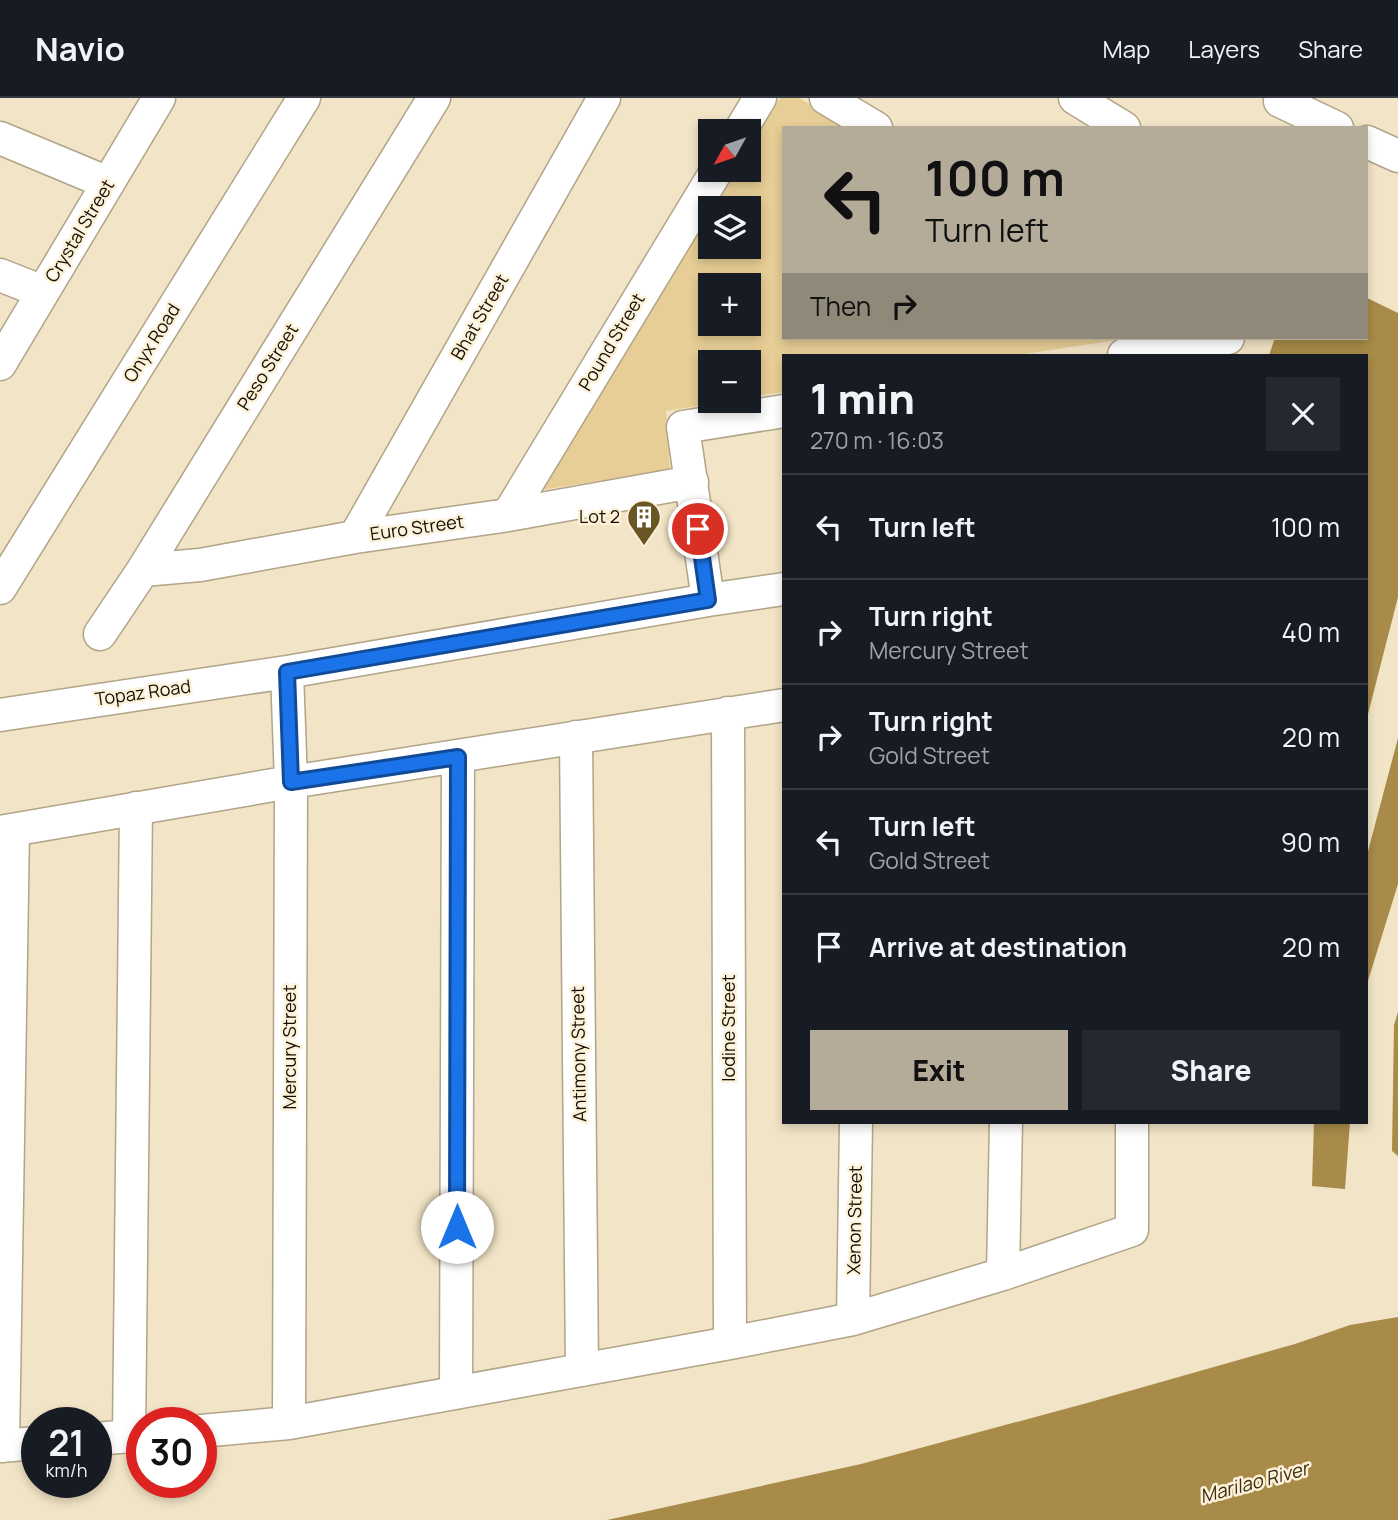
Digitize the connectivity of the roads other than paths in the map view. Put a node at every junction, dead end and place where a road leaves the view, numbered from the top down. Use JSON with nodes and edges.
{"nodes":[{"id":1,"x":159,"y":98,"type":"edge"},
{"id":2,"x":304,"y":98,"type":"edge"},
{"id":3,"x":434,"y":98,"type":"edge"},
{"id":4,"x":604,"y":98,"type":"edge"},
{"id":5,"x":760,"y":98,"type":"edge"},
{"id":6,"x":826,"y":98,"type":"edge"},
{"id":7,"x":1074,"y":98,"type":"edge"},
{"id":8,"x":1278,"y":109,"type":"edge"},
{"id":9,"x":747,"y":119,"type":"edge"},
{"id":10,"x":873,"y":126,"type":"edge"},
{"id":11,"x":1121,"y":126,"type":"edge"},
{"id":12,"x":1331,"y":126,"type":"edge"},
{"id":13,"x":0,"y":138,"type":"edge"},
{"id":14,"x":1368,"y":142,"type":"edge"},
{"id":15,"x":1398,"y":156,"type":"edge"},
{"id":16,"x":710,"y":182,"type":"edge"},
{"id":17,"x":108,"y":183,"type":"junction"},
{"id":18,"x":0,"y":275,"type":"edge"},
{"id":19,"x":43,"y":292,"type":"junction"},
{"id":20,"x":1215,"y":340,"type":"edge"},
{"id":21,"x":1130,"y":354,"type":"edge"},
{"id":22,"x":0,"y":365,"type":"edge"},
{"id":23,"x":782,"y":411,"type":"edge"},
{"id":24,"x":692,"y":481,"type":"junction"},
{"id":25,"x":508,"y":514,"type":"junction"},
{"id":26,"x":355,"y":537,"type":"junction"},
{"id":27,"x":143,"y":570,"type":"junction"},
{"id":28,"x":0,"y":588,"type":"edge"},
{"id":29,"x":782,"y":589,"type":"edge"},
{"id":30,"x":708,"y":600,"type":"junction"},
{"id":31,"x":100,"y":634,"type":"dead end"},
{"id":32,"x":287,"y":672,"type":"junction"},
{"id":33,"x":782,"y":705,"type":"edge"},
{"id":34,"x":728,"y":713,"type":"junction"},
{"id":35,"x":0,"y":715,"type":"edge"},
{"id":36,"x":576,"y":737,"type":"junction"},
{"id":37,"x":458,"y":757,"type":"junction"},
{"id":38,"x":291,"y":782,"type":"junction"},
{"id":39,"x":136,"y":808,"type":"junction"},
{"id":40,"x":7,"y":831,"type":"edge"},
{"id":41,"x":856,"y":1124,"type":"edge"},
{"id":42,"x":1006,"y":1124,"type":"edge"},
{"id":43,"x":1132,"y":1124,"type":"edge"},
{"id":44,"x":1003,"y":1274,"type":"junction"},
{"id":45,"x":853,"y":1319,"type":"junction"},
{"id":46,"x":730,"y":1343,"type":"junction"},
{"id":47,"x":582,"y":1370,"type":"junction"},
{"id":48,"x":456,"y":1393,"type":"junction"},
{"id":49,"x":135,"y":1407,"type":"edge"},
{"id":50,"x":289,"y":1423,"type":"junction"},
{"id":51,"x":217,"y":1429,"type":"edge"},
{"id":52,"x":21,"y":1444,"type":"edge"},
{"id":53,"x":1,"y":1446,"type":"edge"}],
"edges":[{"from":1,"to":17,"type":"street","name":"Crystal Street"},
{"from":2,"to":28,"type":"street","name":"Onyx Road"},
{"from":3,"to":27,"type":"street","name":"Peso Street"},
{"from":4,"to":26,"type":"street","name":"Bhat Street"},
{"from":5,"to":9,"type":"street"},
{"from":6,"to":10,"type":"street"},
{"from":7,"to":11,"type":"street"},
{"from":8,"to":12,"type":"street"},
{"from":13,"to":17,"type":"street"},
{"from":14,"to":15,"type":"street"},
{"from":16,"to":25,"type":"street","name":"Pound Street"},
{"from":17,"to":19,"type":"street","name":"Crystal Street"},
{"from":18,"to":19,"type":"street"},
{"from":19,"to":22,"type":"street","name":"Crystal Street"},
{"from":20,"to":21,"type":"street"},
{"from":23,"to":24,"type":"street"},
{"from":24,"to":25,"type":"street","name":"Euro Street"},
{"from":24,"to":30,"type":"street"},
{"from":25,"to":26,"type":"street","name":"Euro Street"},
{"from":26,"to":27,"type":"street","name":"Euro Street"},
{"from":27,"to":31,"type":"street","name":"Peso Street"},
{"from":29,"to":30,"type":"street","name":"Topaz Road"},
{"from":30,"to":32,"type":"street","name":"Topaz Road"},
{"from":32,"to":35,"type":"street","name":"Topaz Road"},
{"from":32,"to":38,"type":"street","name":"Mercury Street"},
{"from":33,"to":34,"type":"street"},
{"from":34,"to":36,"type":"street"},
{"from":34,"to":46,"type":"street","name":"Iodine Street"},
{"from":36,"to":37,"type":"street"},
{"from":36,"to":47,"type":"street","name":"Antimony Street"},
{"from":37,"to":38,"type":"street"},
{"from":37,"to":48,"type":"street"},
{"from":38,"to":39,"type":"street"},
{"from":38,"to":50,"type":"street","name":"Mercury Street"},
{"from":39,"to":40,"type":"street"},
{"from":39,"to":49,"type":"street"},
{"from":40,"to":53,"type":"street"},
{"from":41,"to":45,"type":"street","name":"Xenon Street"},
{"from":42,"to":44,"type":"street"},
{"from":43,"to":44,"type":"street"},
{"from":44,"to":45,"type":"street"},
{"from":45,"to":46,"type":"street"},
{"from":46,"to":47,"type":"street"},
{"from":47,"to":48,"type":"street"},
{"from":48,"to":50,"type":"street"},
{"from":50,"to":51,"type":"street"},
{"from":52,"to":53,"type":"street"}]}
